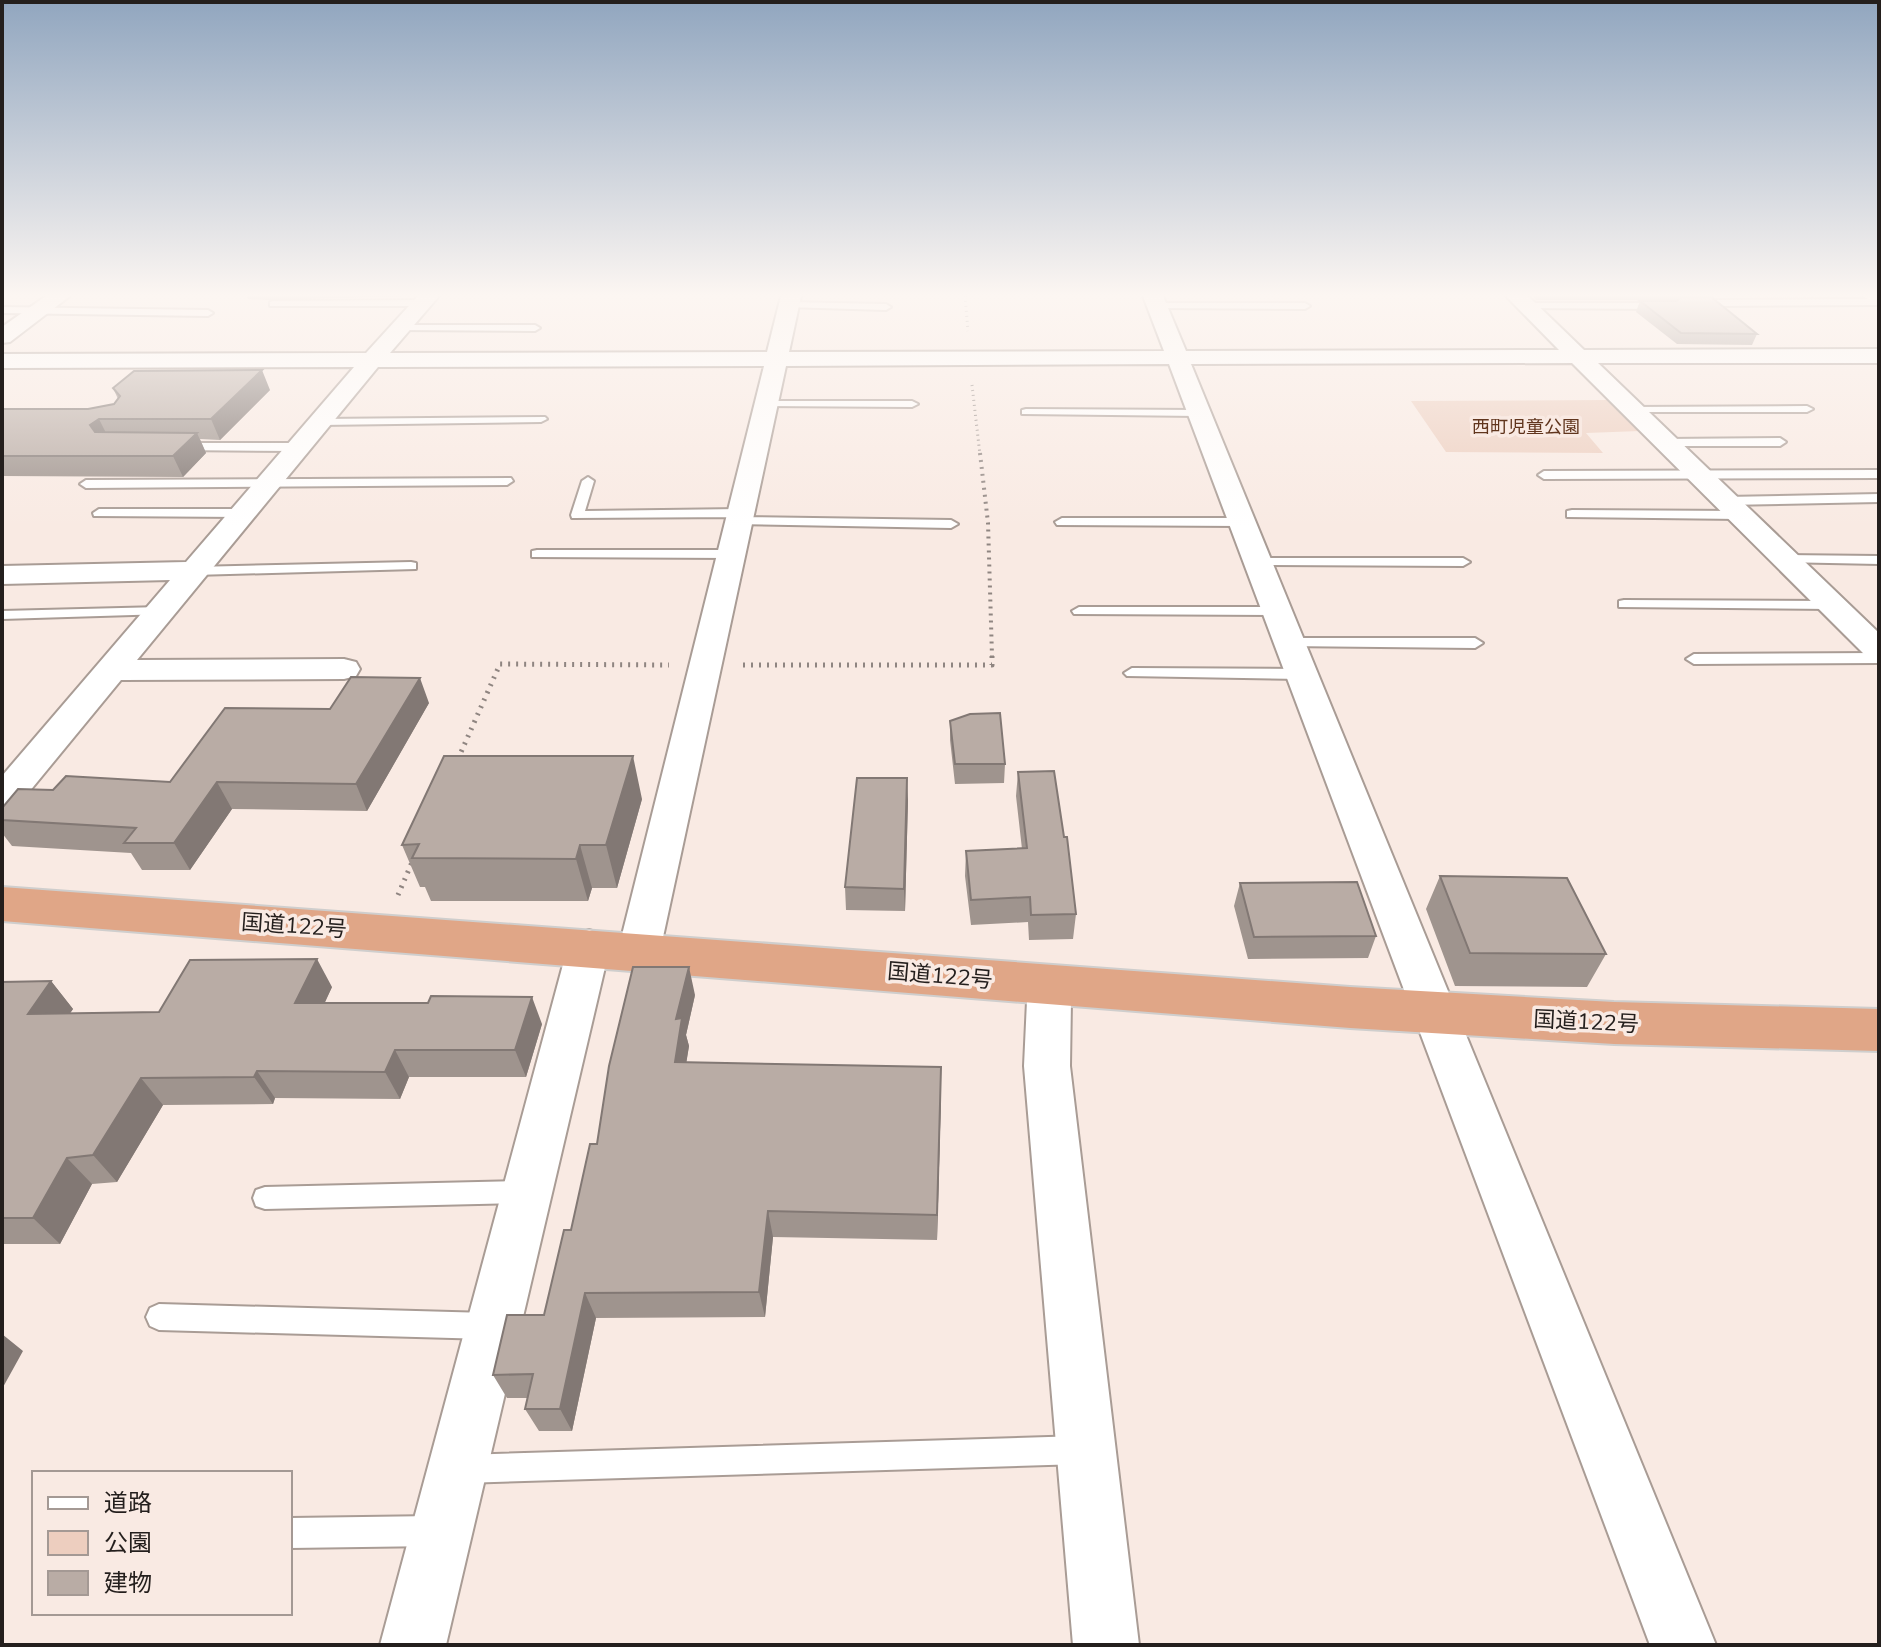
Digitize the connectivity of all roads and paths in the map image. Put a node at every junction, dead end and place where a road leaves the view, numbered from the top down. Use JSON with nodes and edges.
{"nodes":[{"id":1,"x":352,"y":373,"type":"edge"},
{"id":2,"x":773,"y":373,"type":"edge"},
{"id":3,"x":971,"y":373,"type":"edge"},
{"id":4,"x":1183,"y":373,"type":"edge"},
{"id":5,"x":1593,"y":373,"type":"edge"},
{"id":6,"x":765,"y":404,"type":"junction"},
{"id":7,"x":912,"y":404,"type":"dead end"},
{"id":8,"x":1807,"y":409,"type":"dead end"},
{"id":9,"x":1632,"y":410,"type":"junction"},
{"id":10,"x":1026,"y":412,"type":"dead end"},
{"id":11,"x":1199,"y":413,"type":"junction"},
{"id":12,"x":541,"y":419,"type":"dead end"},
{"id":13,"x":320,"y":422,"type":"junction"},
{"id":14,"x":1780,"y":442,"type":"dead end"},
{"id":15,"x":1665,"y":443,"type":"junction"},
{"id":16,"x":172,"y":447,"type":"edge"},
{"id":17,"x":298,"y":447,"type":"junction"},
{"id":18,"x":1697,"y":474,"type":"junction"},
{"id":19,"x":1879,"y":474,"type":"edge"},
{"id":20,"x":1544,"y":475,"type":"dead end"},
{"id":21,"x":507,"y":481,"type":"dead end"},
{"id":22,"x":588,"y":481,"type":"dead end"},
{"id":23,"x":86,"y":484,"type":"dead end"},
{"id":24,"x":267,"y":484,"type":"junction"},
{"id":25,"x":1879,"y":498,"type":"edge"},
{"id":26,"x":1732,"y":508,"type":"junction"},
{"id":27,"x":99,"y":513,"type":"dead end"},
{"id":28,"x":243,"y":513,"type":"junction"},
{"id":29,"x":1572,"y":514,"type":"dead end"},
{"id":30,"x":739,"y":517,"type":"junction"},
{"id":31,"x":1062,"y":522,"type":"dead end"},
{"id":32,"x":1241,"y":522,"type":"junction"},
{"id":33,"x":951,"y":524,"type":"dead end"},
{"id":34,"x":537,"y":554,"type":"dead end"},
{"id":35,"x":731,"y":554,"type":"junction"},
{"id":36,"x":1784,"y":559,"type":"junction"},
{"id":37,"x":1879,"y":560,"type":"edge"},
{"id":38,"x":1257,"y":562,"type":"junction"},
{"id":39,"x":1463,"y":562,"type":"dead end"},
{"id":40,"x":411,"y":566,"type":"dead end"},
{"id":41,"x":194,"y":571,"type":"junction"},
{"id":42,"x":2,"y":575,"type":"edge"},
{"id":43,"x":1624,"y":604,"type":"dead end"},
{"id":44,"x":1831,"y":605,"type":"junction"},
{"id":45,"x":161,"y":611,"type":"junction"},
{"id":46,"x":1079,"y":611,"type":"dead end"},
{"id":47,"x":1277,"y":611,"type":"junction"},
{"id":48,"x":2,"y":615,"type":"edge"},
{"id":49,"x":1289,"y":643,"type":"junction"},
{"id":50,"x":1475,"y":643,"type":"dead end"},
{"id":51,"x":1879,"y":651,"type":"edge"},
{"id":52,"x":1879,"y":658,"type":"edge"},
{"id":53,"x":1694,"y":659,"type":"dead end"},
{"id":54,"x":704,"y":665,"type":"junction"},
{"id":55,"x":344,"y":669,"type":"dead end"},
{"id":56,"x":111,"y":670,"type":"junction"},
{"id":57,"x":1132,"y":673,"type":"dead end"},
{"id":58,"x":1301,"y":674,"type":"junction"},
{"id":59,"x":456,"y":763,"type":"edge"},
{"id":60,"x":2,"y":800,"type":"edge"},
{"id":61,"x":419,"y":848,"type":"edge"},
{"id":62,"x":2,"y":904,"type":"edge"},
{"id":63,"x":382,"y":933,"type":"junction"},
{"id":64,"x":614,"y":949,"type":"junction"},
{"id":65,"x":1056,"y":985,"type":"junction"},
{"id":66,"x":1435,"y":1015,"type":"junction"},
{"id":67,"x":1879,"y":1030,"type":"edge"},
{"id":68,"x":527,"y":1192,"type":"junction"},
{"id":69,"x":265,"y":1198,"type":"dead end"},
{"id":70,"x":159,"y":1317,"type":"dead end"},
{"id":71,"x":493,"y":1326,"type":"junction"},
{"id":72,"x":1087,"y":1450,"type":"junction"},
{"id":73,"x":456,"y":1469,"type":"junction"},
{"id":74,"x":442,"y":1530,"type":"junction"},
{"id":75,"x":292,"y":1533,"type":"edge"},
{"id":76,"x":413,"y":1645,"type":"edge"},
{"id":77,"x":1106,"y":1645,"type":"edge"},
{"id":78,"x":1683,"y":1645,"type":"edge"}],
"edges":[{"from":1,"to":13,"type":"street"},
{"from":2,"to":6,"type":"street"},
{"from":3,"to":54,"type":"path"},
{"from":4,"to":11,"type":"street"},
{"from":5,"to":9,"type":"street"},
{"from":6,"to":7,"type":"lane"},
{"from":6,"to":30,"type":"street"},
{"from":8,"to":9,"type":"lane"},
{"from":9,"to":15,"type":"street"},
{"from":10,"to":11,"type":"lane"},
{"from":11,"to":32,"type":"street"},
{"from":12,"to":13,"type":"lane"},
{"from":13,"to":17,"type":"street"},
{"from":14,"to":15,"type":"lane"},
{"from":15,"to":18,"type":"street"},
{"from":16,"to":17,"type":"lane"},
{"from":17,"to":24,"type":"street"},
{"from":18,"to":19,"type":"lane"},
{"from":18,"to":20,"type":"lane"},
{"from":18,"to":26,"type":"street"},
{"from":21,"to":24,"type":"lane"},
{"from":22,"to":30,"type":"lane"},
{"from":23,"to":24,"type":"lane"},
{"from":24,"to":28,"type":"street"},
{"from":25,"to":26,"type":"lane"},
{"from":26,"to":29,"type":"lane"},
{"from":26,"to":36,"type":"street"},
{"from":27,"to":28,"type":"lane"},
{"from":28,"to":41,"type":"street"},
{"from":30,"to":33,"type":"lane"},
{"from":30,"to":35,"type":"street"},
{"from":31,"to":32,"type":"lane"},
{"from":32,"to":38,"type":"street"},
{"from":34,"to":35,"type":"lane"},
{"from":35,"to":54,"type":"street"},
{"from":36,"to":37,"type":"lane"},
{"from":36,"to":44,"type":"street"},
{"from":38,"to":39,"type":"lane"},
{"from":38,"to":47,"type":"street"},
{"from":40,"to":41,"type":"lane"},
{"from":41,"to":42,"type":"street"},
{"from":41,"to":45,"type":"street"},
{"from":43,"to":44,"type":"lane"},
{"from":44,"to":51,"type":"street"},
{"from":45,"to":48,"type":"lane"},
{"from":45,"to":56,"type":"street"},
{"from":46,"to":47,"type":"lane"},
{"from":47,"to":49,"type":"street"},
{"from":49,"to":50,"type":"lane"},
{"from":49,"to":58,"type":"street"},
{"from":52,"to":53,"type":"lane"},
{"from":54,"to":59,"type":"path"},
{"from":54,"to":64,"type":"street"},
{"from":55,"to":56,"type":"street"},
{"from":56,"to":60,"type":"street"},
{"from":57,"to":58,"type":"lane"},
{"from":58,"to":66,"type":"street"},
{"from":61,"to":63,"type":"path"},
{"from":62,"to":63,"type":"highway","name":"国道122号"},
{"from":63,"to":64,"type":"highway","name":"国道122号"},
{"from":64,"to":65,"type":"highway","name":"国道122号"},
{"from":64,"to":68,"type":"street"},
{"from":65,"to":66,"type":"highway","name":"国道122号"},
{"from":65,"to":72,"type":"street"},
{"from":66,"to":67,"type":"highway","name":"国道122号"},
{"from":66,"to":78,"type":"street"},
{"from":68,"to":69,"type":"lane"},
{"from":68,"to":71,"type":"street"},
{"from":70,"to":71,"type":"lane"},
{"from":71,"to":73,"type":"street"},
{"from":72,"to":73,"type":"lane"},
{"from":72,"to":77,"type":"street"},
{"from":73,"to":74,"type":"street"},
{"from":74,"to":75,"type":"lane"},
{"from":74,"to":76,"type":"street"}]}
